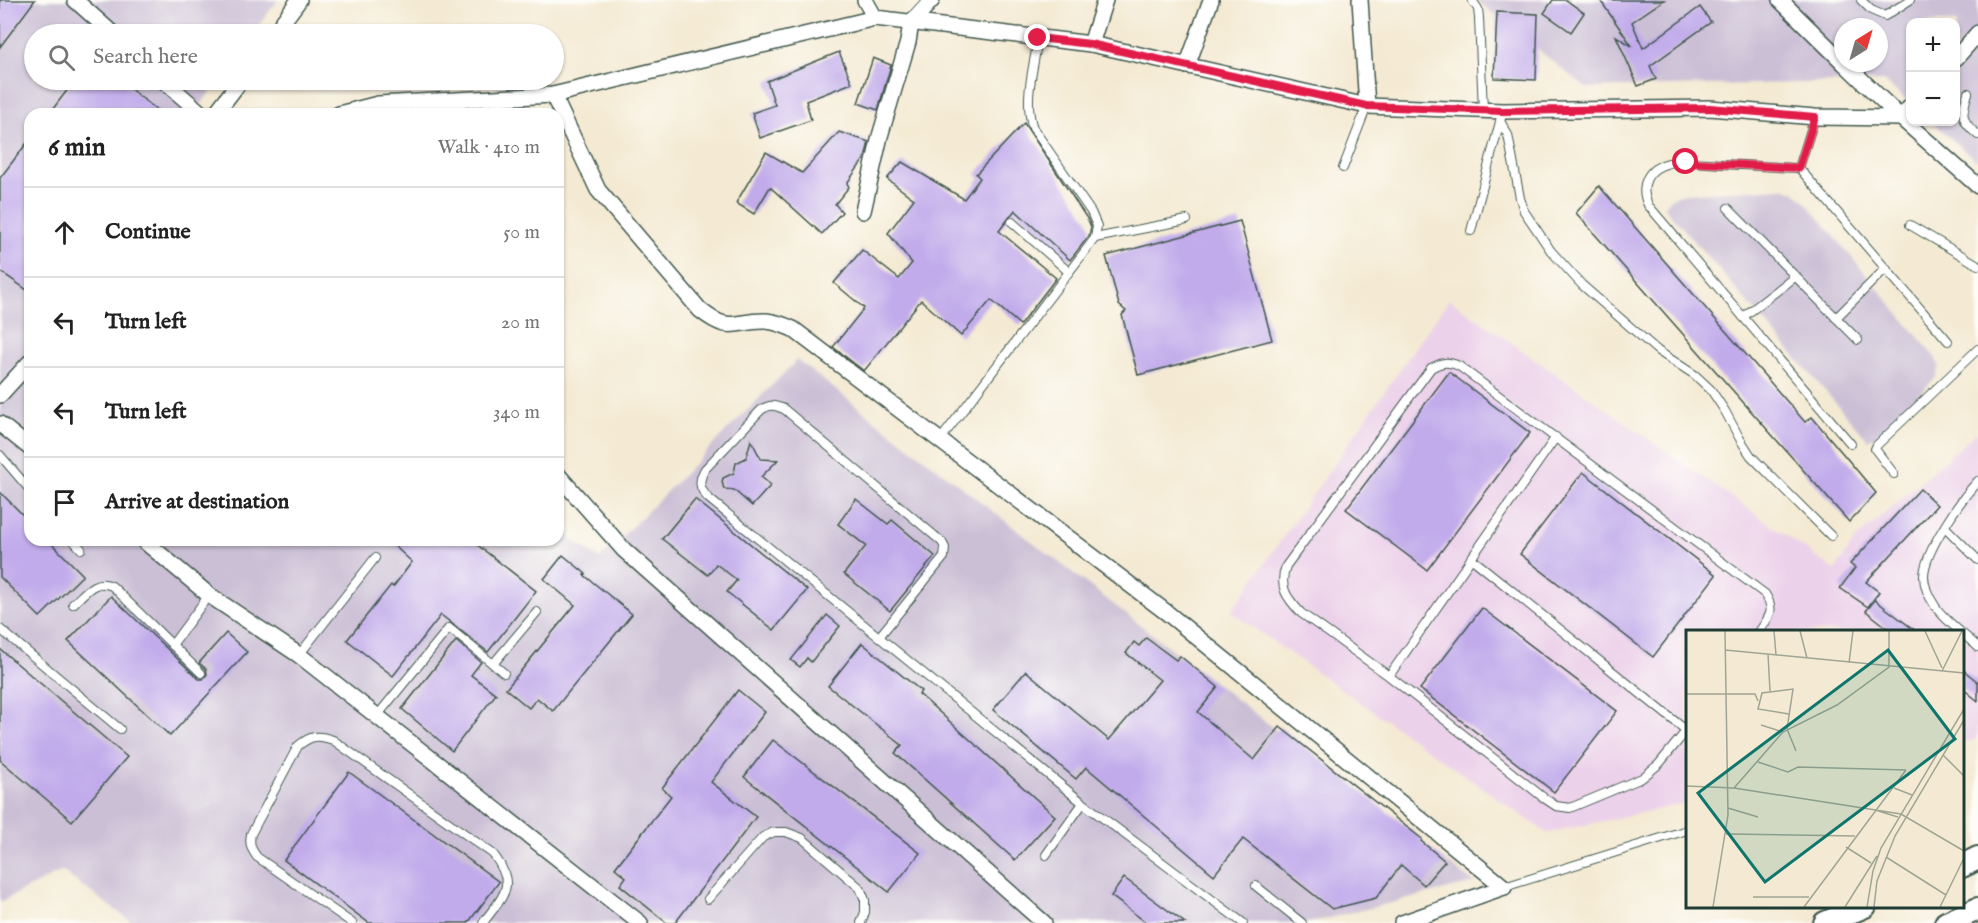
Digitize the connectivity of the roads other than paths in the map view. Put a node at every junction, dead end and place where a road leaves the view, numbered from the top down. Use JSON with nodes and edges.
{"nodes":[{"id":1,"x":75,"y":0,"type":"edge"},
{"id":2,"x":299,"y":0,"type":"edge"},
{"id":3,"x":865,"y":0,"type":"edge"},
{"id":4,"x":932,"y":0,"type":"edge"},
{"id":5,"x":1105,"y":0,"type":"edge"},
{"id":6,"x":1211,"y":0,"type":"edge"},
{"id":7,"x":1360,"y":0,"type":"edge"},
{"id":8,"x":1473,"y":0,"type":"edge"},
{"id":9,"x":1780,"y":0,"type":"edge"},
{"id":10,"x":1861,"y":0,"type":"edge"},
{"id":11,"x":1910,"y":0,"type":"edge"},
{"id":12,"x":875,"y":18,"type":"junction"},
{"id":13,"x":911,"y":23,"type":"junction"},
{"id":14,"x":102,"y":24,"type":"edge"},
{"id":15,"x":281,"y":24,"type":"edge"},
{"id":16,"x":1978,"y":33,"type":"edge"},
{"id":17,"x":1038,"y":38,"type":"junction"},
{"id":18,"x":1090,"y":44,"type":"junction"},
{"id":19,"x":1834,"y":52,"type":"edge"},
{"id":20,"x":1960,"y":53,"type":"edge"},
{"id":21,"x":1187,"y":66,"type":"junction"},
{"id":22,"x":1856,"y":72,"type":"edge"},
{"id":23,"x":174,"y":90,"type":"edge"},
{"id":24,"x":233,"y":90,"type":"edge"},
{"id":25,"x":1968,"y":93,"type":"dead end"},
{"id":26,"x":553,"y":94,"type":"junction"},
{"id":27,"x":1366,"y":106,"type":"junction"},
{"id":28,"x":195,"y":108,"type":"edge"},
{"id":29,"x":220,"y":108,"type":"edge"},
{"id":30,"x":362,"y":108,"type":"edge"},
{"id":31,"x":560,"y":108,"type":"edge"},
{"id":32,"x":1483,"y":110,"type":"junction"},
{"id":33,"x":1906,"y":112,"type":"edge"},
{"id":34,"x":1501,"y":116,"type":"junction"},
{"id":35,"x":564,"y":117,"type":"edge"},
{"id":36,"x":1815,"y":117,"type":"junction"},
{"id":37,"x":1920,"y":126,"type":"edge"},
{"id":38,"x":1978,"y":135,"type":"edge"},
{"id":39,"x":1343,"y":168,"type":"dead end"},
{"id":40,"x":1799,"y":168,"type":"junction"},
{"id":41,"x":1978,"y":186,"type":"edge"},
{"id":42,"x":1728,"y":208,"type":"dead end"},
{"id":43,"x":863,"y":211,"type":"dead end"},
{"id":44,"x":1187,"y":220,"type":"dead end"},
{"id":45,"x":1012,"y":222,"type":"dead end"},
{"id":46,"x":1910,"y":225,"type":"dead end"},
{"id":47,"x":1471,"y":231,"type":"dead end"},
{"id":48,"x":1095,"y":238,"type":"junction"},
{"id":49,"x":1978,"y":265,"type":"edge"},
{"id":50,"x":1886,"y":268,"type":"junction"},
{"id":51,"x":1069,"y":272,"type":"junction"},
{"id":52,"x":1796,"y":276,"type":"junction"},
{"id":53,"x":1743,"y":317,"type":"junction"},
{"id":54,"x":1836,"y":318,"type":"junction"},
{"id":55,"x":1858,"y":340,"type":"dead end"},
{"id":56,"x":1948,"y":340,"type":"dead end"},
{"id":57,"x":1978,"y":349,"type":"edge"},
{"id":58,"x":24,"y":369,"type":"edge"},
{"id":59,"x":0,"y":395,"type":"edge"},
{"id":60,"x":0,"y":424,"type":"edge"},
{"id":61,"x":1556,"y":436,"type":"junction"},
{"id":62,"x":940,"y":440,"type":"junction"},
{"id":63,"x":24,"y":443,"type":"edge"},
{"id":64,"x":1851,"y":444,"type":"dead end"},
{"id":65,"x":0,"y":455,"type":"edge"},
{"id":66,"x":1894,"y":474,"type":"dead end"},
{"id":67,"x":1978,"y":481,"type":"edge"},
{"id":68,"x":564,"y":482,"type":"edge"},
{"id":69,"x":24,"y":483,"type":"edge"},
{"id":70,"x":1945,"y":527,"type":"junction"},
{"id":71,"x":1831,"y":536,"type":"dead end"},
{"id":72,"x":78,"y":546,"type":"edge"},
{"id":73,"x":150,"y":546,"type":"edge"},
{"id":74,"x":81,"y":549,"type":"dead end"},
{"id":75,"x":375,"y":558,"type":"dead end"},
{"id":76,"x":1471,"y":558,"type":"junction"},
{"id":77,"x":1978,"y":560,"type":"edge"},
{"id":78,"x":209,"y":595,"type":"junction"},
{"id":79,"x":73,"y":604,"type":"dead end"},
{"id":80,"x":537,"y":612,"type":"dead end"},
{"id":81,"x":0,"y":629,"type":"edge"},
{"id":82,"x":1760,"y":630,"type":"edge"},
{"id":83,"x":1960,"y":630,"type":"edge"},
{"id":84,"x":1963,"y":633,"type":"edge"},
{"id":85,"x":879,"y":638,"type":"junction"},
{"id":86,"x":172,"y":645,"type":"junction"},
{"id":87,"x":1978,"y":647,"type":"edge"},
{"id":88,"x":299,"y":655,"type":"junction"},
{"id":89,"x":493,"y":664,"type":"junction"},
{"id":90,"x":201,"y":673,"type":"dead end"},
{"id":91,"x":504,"y":673,"type":"dead end"},
{"id":92,"x":1389,"y":676,"type":"junction"},
{"id":93,"x":377,"y":717,"type":"junction"},
{"id":94,"x":120,"y":729,"type":"dead end"},
{"id":95,"x":1686,"y":729,"type":"edge"},
{"id":96,"x":1686,"y":731,"type":"edge"},
{"id":97,"x":1083,"y":803,"type":"junction"},
{"id":98,"x":1686,"y":830,"type":"edge"},
{"id":99,"x":1046,"y":855,"type":"dead end"},
{"id":100,"x":1978,"y":858,"type":"edge"},
{"id":101,"x":1963,"y":866,"type":"edge"},
{"id":102,"x":1256,"y":886,"type":"dead end"},
{"id":103,"x":1504,"y":887,"type":"junction"},
{"id":104,"x":708,"y":899,"type":"dead end"},
{"id":105,"x":1860,"y":908,"type":"edge"},
{"id":106,"x":1978,"y":909,"type":"edge"},
{"id":107,"x":352,"y":923,"type":"edge"},
{"id":108,"x":483,"y":923,"type":"edge"},
{"id":109,"x":640,"y":923,"type":"edge"},
{"id":110,"x":861,"y":923,"type":"edge"},
{"id":111,"x":1044,"y":923,"type":"edge"},
{"id":112,"x":1243,"y":923,"type":"edge"},
{"id":113,"x":1302,"y":923,"type":"edge"},
{"id":114,"x":1401,"y":923,"type":"edge"},
{"id":115,"x":1825,"y":923,"type":"edge"},
{"id":116,"x":1946,"y":923,"type":"edge"}],
"edges":[{"from":1,"to":14,"type":"street"},
{"from":2,"to":15,"type":"street"},
{"from":3,"to":12,"type":"street"},
{"from":4,"to":13,"type":"street"},
{"from":5,"to":18,"type":"street"},
{"from":6,"to":21,"type":"street"},
{"from":7,"to":27,"type":"street"},
{"from":8,"to":32,"type":"lane"},
{"from":9,"to":19,"type":"street"},
{"from":10,"to":11,"type":"lane"},
{"from":12,"to":13,"type":"street"},
{"from":12,"to":26,"type":"street"},
{"from":13,"to":17,"type":"street"},
{"from":13,"to":43,"type":"street"},
{"from":16,"to":20,"type":"street"},
{"from":17,"to":18,"type":"street"},
{"from":17,"to":48,"type":"lane"},
{"from":18,"to":21,"type":"street"},
{"from":21,"to":27,"type":"street"},
{"from":22,"to":33,"type":"street"},
{"from":23,"to":28,"type":"street"},
{"from":24,"to":29,"type":"street"},
{"from":25,"to":38,"type":"lane"},
{"from":26,"to":30,"type":"street"},
{"from":26,"to":31,"type":"street"},
{"from":27,"to":32,"type":"street"},
{"from":27,"to":39,"type":"lane"},
{"from":32,"to":34,"type":"street"},
{"from":33,"to":36,"type":"street"},
{"from":34,"to":36,"type":"street"},
{"from":34,"to":47,"type":"lane"},
{"from":34,"to":71,"type":"lane"},
{"from":35,"to":62,"type":"street"},
{"from":36,"to":40,"type":"lane"},
{"from":37,"to":41,"type":"street"},
{"from":40,"to":50,"type":"lane"},
{"from":40,"to":53,"type":"lane"},
{"from":42,"to":52,"type":"lane"},
{"from":44,"to":48,"type":"lane"},
{"from":45,"to":51,"type":"lane"},
{"from":46,"to":49,"type":"lane"},
{"from":48,"to":51,"type":"lane"},
{"from":50,"to":54,"type":"lane"},
{"from":50,"to":56,"type":"lane"},
{"from":51,"to":62,"type":"lane"},
{"from":52,"to":53,"type":"lane"},
{"from":52,"to":54,"type":"lane"},
{"from":53,"to":64,"type":"lane"},
{"from":54,"to":55,"type":"lane"},
{"from":57,"to":66,"type":"lane"},
{"from":58,"to":59,"type":"street"},
{"from":60,"to":63,"type":"street"},
{"from":61,"to":76,"type":"lane"},
{"from":61,"to":82,"type":"lane"},
{"from":61,"to":92,"type":"lane"},
{"from":62,"to":103,"type":"street"},
{"from":65,"to":69,"type":"lane"},
{"from":67,"to":70,"type":"lane"},
{"from":68,"to":111,"type":"street"},
{"from":70,"to":77,"type":"lane"},
{"from":70,"to":83,"type":"lane"},
{"from":72,"to":74,"type":"lane"},
{"from":73,"to":78,"type":"street"},
{"from":75,"to":88,"type":"lane"},
{"from":76,"to":92,"type":"lane"},
{"from":76,"to":95,"type":"lane"},
{"from":78,"to":86,"type":"lane"},
{"from":78,"to":88,"type":"street"},
{"from":79,"to":86,"type":"lane"},
{"from":80,"to":89,"type":"lane"},
{"from":81,"to":94,"type":"lane"},
{"from":84,"to":87,"type":"lane"},
{"from":85,"to":85,"type":"lane"},
{"from":85,"to":97,"type":"lane"},
{"from":86,"to":90,"type":"lane"},
{"from":88,"to":93,"type":"street"},
{"from":89,"to":91,"type":"lane"},
{"from":89,"to":93,"type":"lane"},
{"from":92,"to":96,"type":"lane"},
{"from":93,"to":109,"type":"street"},
{"from":97,"to":99,"type":"lane"},
{"from":97,"to":112,"type":"lane"},
{"from":98,"to":103,"type":"lane"},
{"from":100,"to":101,"type":"main road"},
{"from":102,"to":113,"type":"lane"},
{"from":103,"to":114,"type":"street"},
{"from":104,"to":110,"type":"lane"},
{"from":105,"to":115,"type":"main road"},
{"from":106,"to":116,"type":"main road"},
{"from":107,"to":108,"type":"lane"}]}
